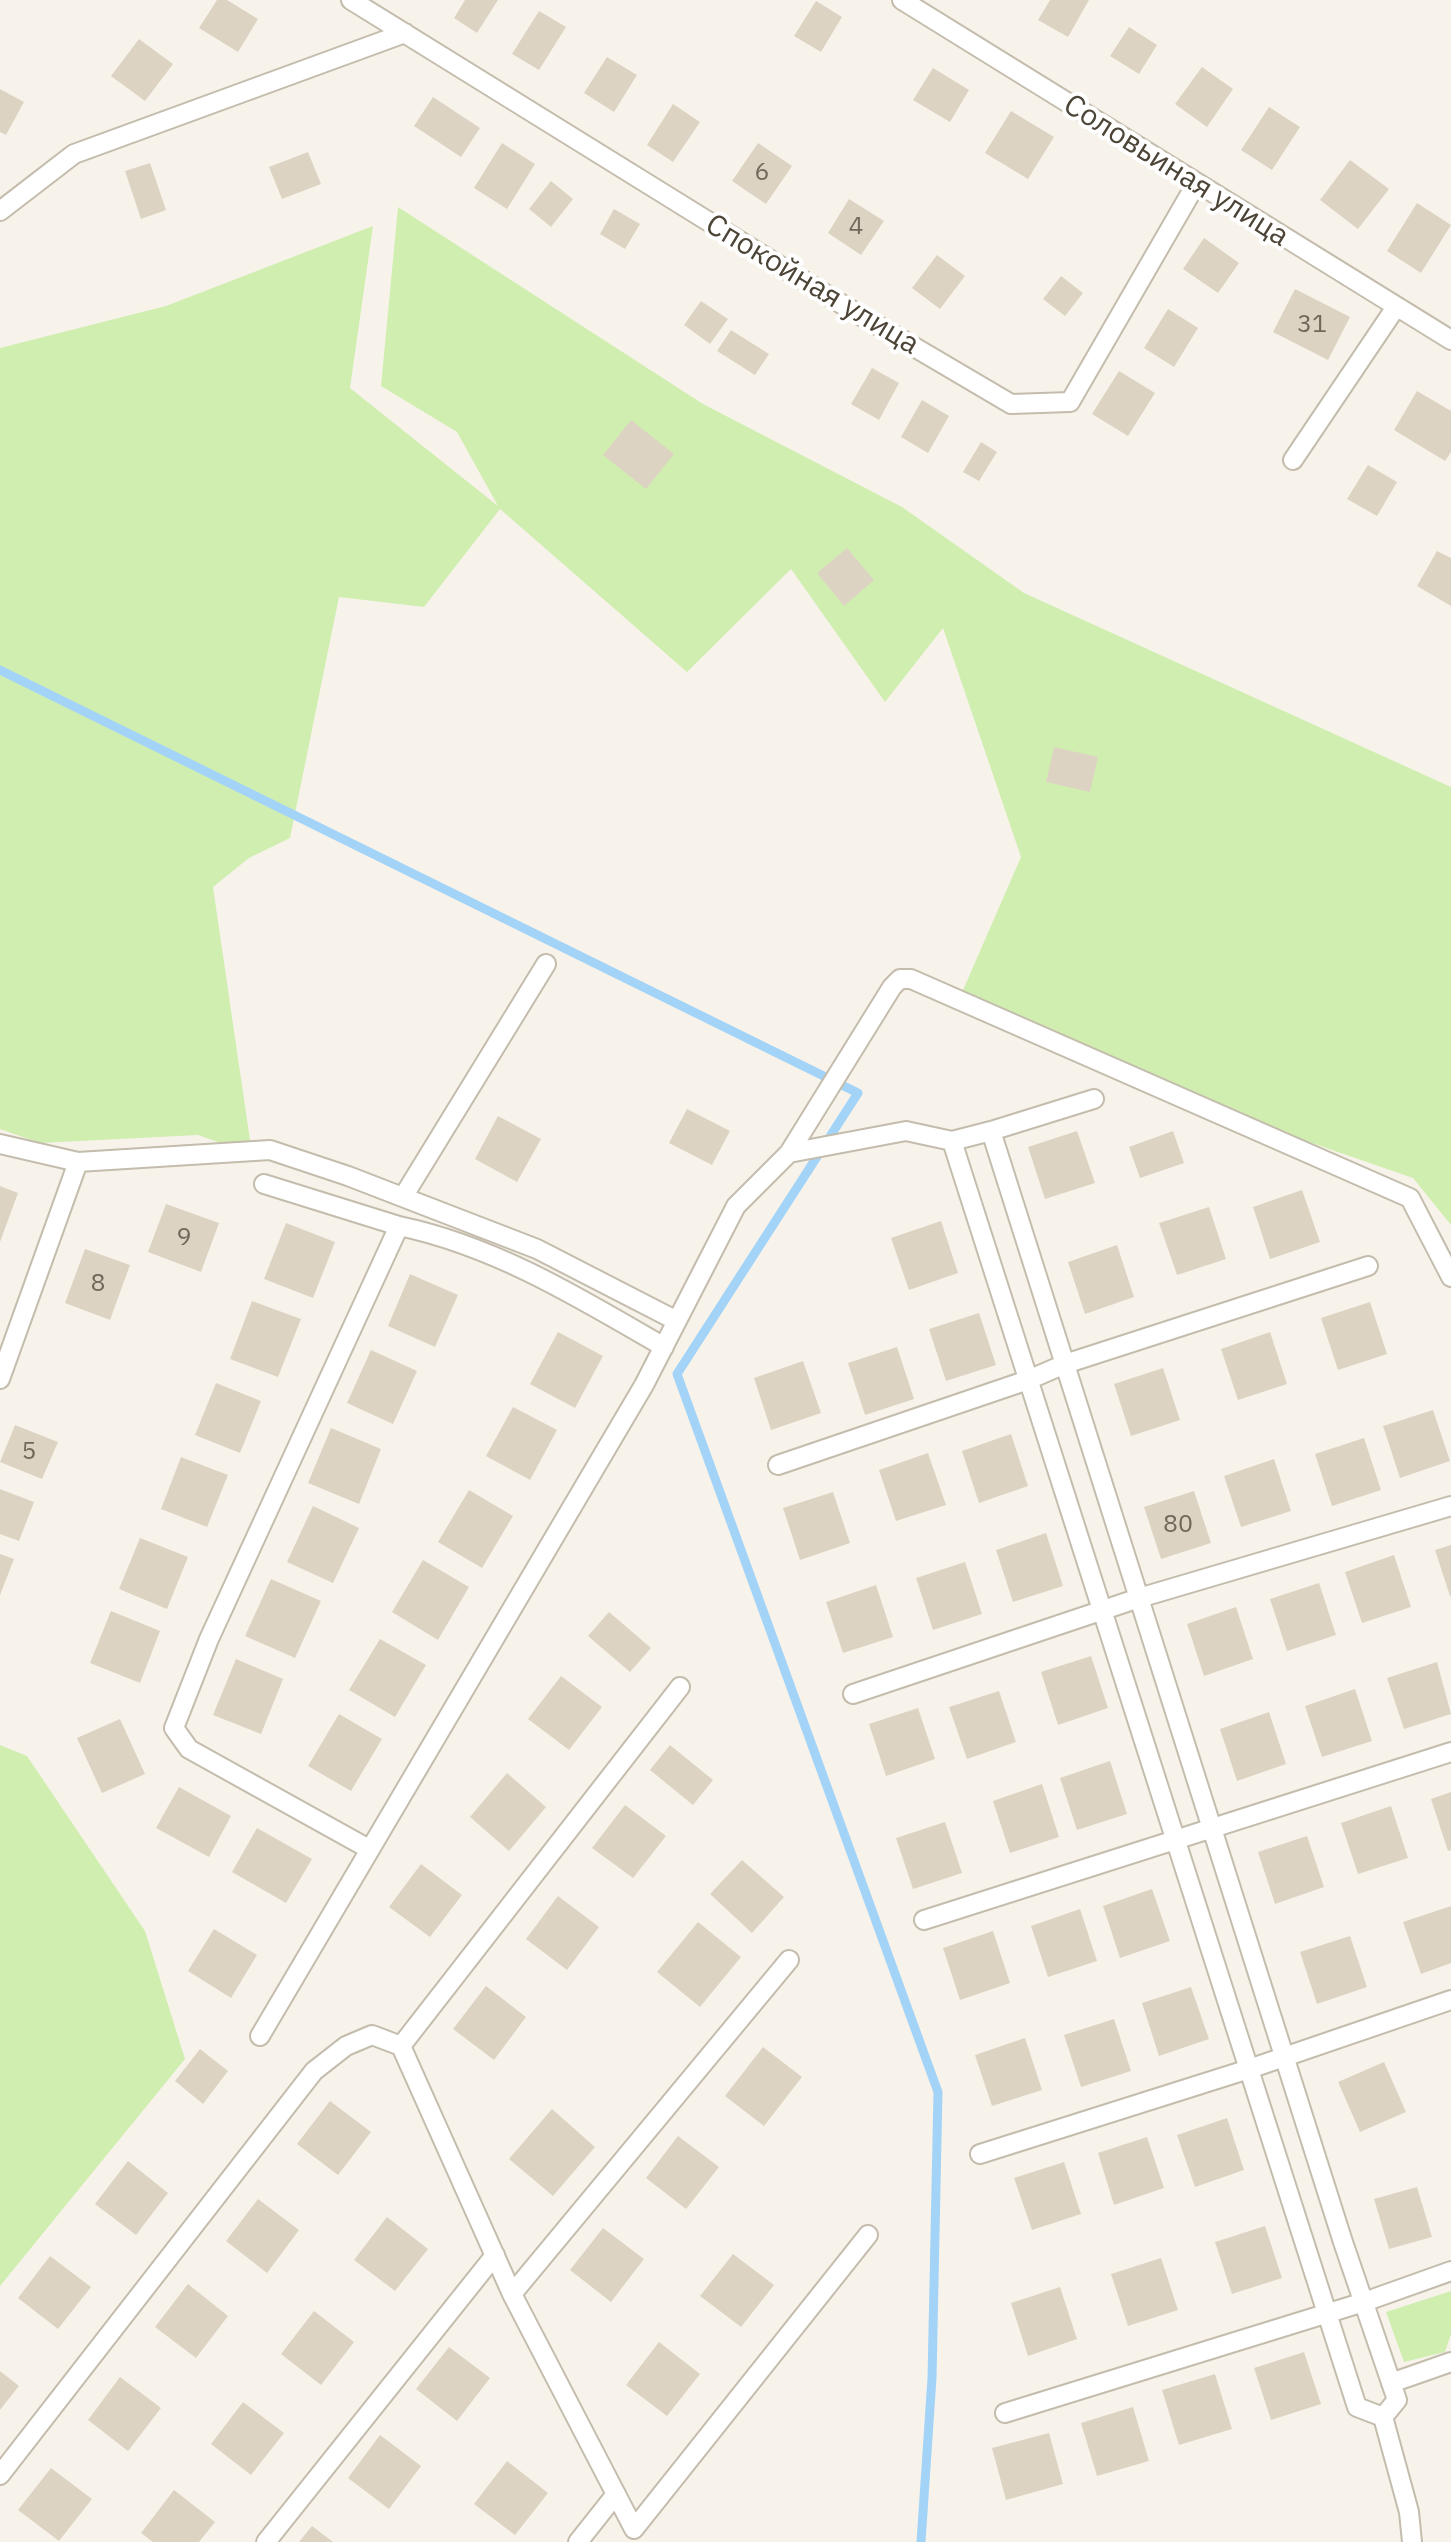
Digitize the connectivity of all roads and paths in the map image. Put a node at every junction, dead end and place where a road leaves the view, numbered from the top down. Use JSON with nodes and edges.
{"nodes":[{"id":1,"x":351,"y":0,"type":"edge"},
{"id":2,"x":902,"y":0,"type":"edge"},
{"id":3,"x":405,"y":33,"type":"junction"},
{"id":4,"x":1196,"y":184,"type":"junction"},
{"id":5,"x":0,"y":211,"type":"edge"},
{"id":6,"x":1396,"y":306,"type":"junction"},
{"id":7,"x":1451,"y":340,"type":"edge"},
{"id":8,"x":1293,"y":460,"type":"dead end"},
{"id":9,"x":546,"y":964,"type":"dead end"},
{"id":10,"x":1094,"y":1099,"type":"dead end"},
{"id":11,"x":991,"y":1131,"type":"junction"},
{"id":12,"x":952,"y":1141,"type":"junction"},
{"id":13,"x":0,"y":1144,"type":"edge"},
{"id":14,"x":789,"y":1153,"type":"junction"},
{"id":15,"x":78,"y":1162,"type":"junction"},
{"id":16,"x":264,"y":1184,"type":"dead end"},
{"id":17,"x":403,"y":1197,"type":"junction"},
{"id":18,"x":399,"y":1226,"type":"junction"},
{"id":19,"x":1368,"y":1266,"type":"dead end"},
{"id":20,"x":1451,"y":1276,"type":"edge"},
{"id":21,"x":677,"y":1320,"type":"junction"},
{"id":22,"x":664,"y":1347,"type":"junction"},
{"id":23,"x":1065,"y":1364,"type":"junction"},
{"id":24,"x":0,"y":1379,"type":"edge"},
{"id":25,"x":1028,"y":1380,"type":"junction"},
{"id":26,"x":778,"y":1465,"type":"dead end"},
{"id":27,"x":1451,"y":1506,"type":"edge"},
{"id":28,"x":1139,"y":1598,"type":"junction"},
{"id":29,"x":1103,"y":1612,"type":"junction"},
{"id":30,"x":680,"y":1688,"type":"dead end"},
{"id":31,"x":853,"y":1694,"type":"dead end"},
{"id":32,"x":1451,"y":1752,"type":"edge"},
{"id":33,"x":1211,"y":1826,"type":"junction"},
{"id":34,"x":1176,"y":1840,"type":"junction"},
{"id":35,"x":369,"y":1849,"type":"junction"},
{"id":36,"x":924,"y":1920,"type":"dead end"},
{"id":37,"x":789,"y":1960,"type":"dead end"},
{"id":38,"x":1451,"y":2000,"type":"edge"},
{"id":39,"x":260,"y":2036,"type":"dead end"},
{"id":40,"x":401,"y":2046,"type":"junction"},
{"id":41,"x":1284,"y":2056,"type":"junction"},
{"id":42,"x":1249,"y":2070,"type":"junction"},
{"id":43,"x":980,"y":2154,"type":"dead end"},
{"id":44,"x":868,"y":2234,"type":"dead end"},
{"id":45,"x":495,"y":2255,"type":"junction"},
{"id":46,"x":1451,"y":2271,"type":"edge"},
{"id":47,"x":512,"y":2294,"type":"junction"},
{"id":48,"x":1364,"y":2302,"type":"junction"},
{"id":49,"x":1328,"y":2314,"type":"junction"},
{"id":50,"x":1451,"y":2362,"type":"edge"},
{"id":51,"x":1392,"y":2383,"type":"junction"},
{"id":52,"x":1005,"y":2412,"type":"dead end"},
{"id":53,"x":1383,"y":2417,"type":"junction"},
{"id":54,"x":0,"y":2475,"type":"edge"},
{"id":55,"x":616,"y":2494,"type":"junction"},
{"id":56,"x":641,"y":2536,"type":"edge"},
{"id":57,"x":266,"y":2542,"type":"edge"},
{"id":58,"x":578,"y":2542,"type":"edge"},
{"id":59,"x":1412,"y":2542,"type":"edge"}],
"edges":[{"from":1,"to":3,"type":"lane","name":"Спокойная улица"},
{"from":2,"to":4,"type":"lane","name":"Соловьиная улица"},
{"from":3,"to":4,"type":"lane","name":"Спокойная улица"},
{"from":3,"to":5,"type":"lane"},
{"from":4,"to":6,"type":"lane","name":"Соловьиная улица"},
{"from":6,"to":7,"type":"lane","name":"Соловьиная улица"},
{"from":6,"to":8,"type":"lane"},
{"from":9,"to":17,"type":"lane"},
{"from":10,"to":11,"type":"lane"},
{"from":11,"to":12,"type":"lane"},
{"from":11,"to":23,"type":"lane"},
{"from":12,"to":14,"type":"lane"},
{"from":12,"to":25,"type":"lane"},
{"from":13,"to":15,"type":"lane"},
{"from":14,"to":20,"type":"lane"},
{"from":14,"to":21,"type":"lane"},
{"from":15,"to":17,"type":"lane"},
{"from":15,"to":24,"type":"lane"},
{"from":16,"to":18,"type":"lane"},
{"from":17,"to":21,"type":"lane"},
{"from":18,"to":22,"type":"lane"},
{"from":18,"to":35,"type":"lane"},
{"from":19,"to":23,"type":"lane"},
{"from":21,"to":22,"type":"lane"},
{"from":22,"to":35,"type":"lane"},
{"from":23,"to":25,"type":"lane"},
{"from":23,"to":28,"type":"lane"},
{"from":25,"to":26,"type":"lane"},
{"from":25,"to":29,"type":"lane"},
{"from":27,"to":28,"type":"lane"},
{"from":28,"to":29,"type":"lane"},
{"from":28,"to":33,"type":"lane"},
{"from":29,"to":31,"type":"lane"},
{"from":29,"to":34,"type":"lane"},
{"from":30,"to":40,"type":"lane"},
{"from":32,"to":33,"type":"lane"},
{"from":33,"to":34,"type":"lane"},
{"from":33,"to":41,"type":"lane"},
{"from":34,"to":36,"type":"lane"},
{"from":34,"to":42,"type":"lane"},
{"from":35,"to":39,"type":"lane"},
{"from":37,"to":47,"type":"lane"},
{"from":38,"to":41,"type":"lane"},
{"from":40,"to":45,"type":"lane"},
{"from":40,"to":54,"type":"lane"},
{"from":41,"to":42,"type":"lane"},
{"from":41,"to":48,"type":"lane"},
{"from":42,"to":43,"type":"lane"},
{"from":42,"to":49,"type":"lane"},
{"from":44,"to":56,"type":"lane"},
{"from":45,"to":47,"type":"lane"},
{"from":45,"to":57,"type":"lane"},
{"from":46,"to":48,"type":"lane"},
{"from":47,"to":55,"type":"lane"},
{"from":48,"to":49,"type":"lane"},
{"from":48,"to":51,"type":"lane"},
{"from":49,"to":52,"type":"lane"},
{"from":49,"to":53,"type":"lane"},
{"from":50,"to":51,"type":"lane"},
{"from":51,"to":53,"type":"lane"},
{"from":53,"to":59,"type":"lane"},
{"from":55,"to":56,"type":"lane"},
{"from":55,"to":58,"type":"lane"}]}
